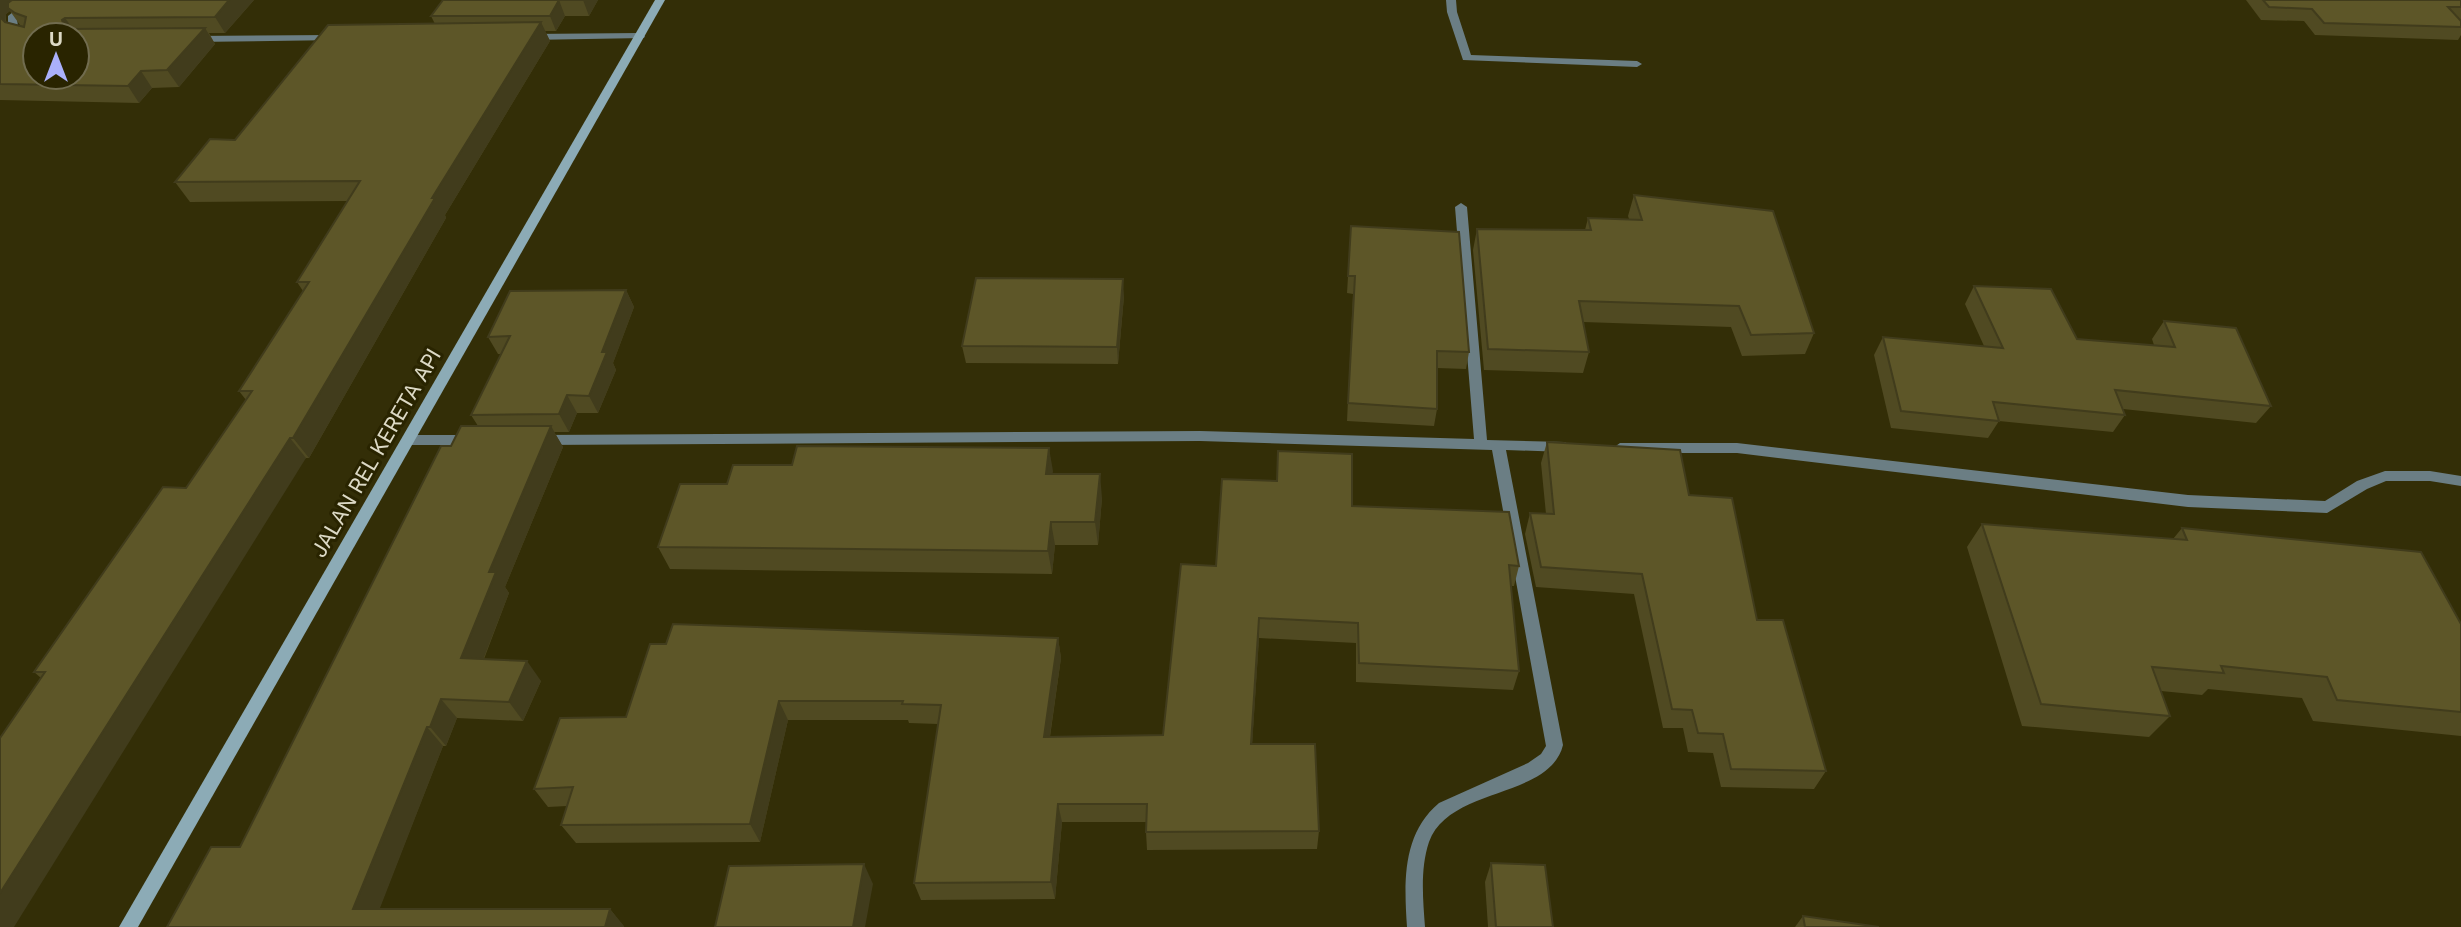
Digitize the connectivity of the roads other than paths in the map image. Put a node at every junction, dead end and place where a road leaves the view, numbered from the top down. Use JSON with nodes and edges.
{"nodes":[{"id":1,"x":34,"y":0,"type":"edge"},
{"id":2,"x":660,"y":0,"type":"edge"},
{"id":3,"x":1451,"y":0,"type":"edge"},
{"id":4,"x":21,"y":33,"type":"edge"},
{"id":5,"x":640,"y":36,"type":"junction"},
{"id":6,"x":516,"y":37,"type":"edge"},
{"id":7,"x":351,"y":38,"type":"edge"},
{"id":8,"x":187,"y":39,"type":"edge"},
{"id":9,"x":1637,"y":64,"type":"dead end"},
{"id":10,"x":1461,"y":207,"type":"dead end"},
{"id":11,"x":408,"y":440,"type":"junction"},
{"id":12,"x":492,"y":440,"type":"edge"},
{"id":13,"x":520,"y":440,"type":"edge"},
{"id":14,"x":1481,"y":446,"type":"junction"},
{"id":15,"x":1498,"y":447,"type":"junction"},
{"id":16,"x":1578,"y":447,"type":"edge"},
{"id":17,"x":1604,"y":447,"type":"edge"},
{"id":18,"x":2461,"y":481,"type":"edge"},
{"id":19,"x":128,"y":927,"type":"edge"},
{"id":20,"x":1416,"y":927,"type":"edge"}],
"edges":[{"from":1,"to":4,"type":"street"},
{"from":2,"to":5,"type":"main road","name":"JALAN REL KERETA API"},
{"from":3,"to":9,"type":"street"},
{"from":5,"to":6,"type":"street"},
{"from":5,"to":11,"type":"main road","name":"JALAN REL KERETA API"},
{"from":7,"to":8,"type":"street"},
{"from":10,"to":14,"type":"street"},
{"from":11,"to":12,"type":"street"},
{"from":11,"to":19,"type":"main road","name":"JALAN REL KERETA API"},
{"from":13,"to":14,"type":"street"},
{"from":14,"to":15,"type":"street"},
{"from":15,"to":16,"type":"street"},
{"from":15,"to":20,"type":"street"},
{"from":17,"to":18,"type":"street"}]}
